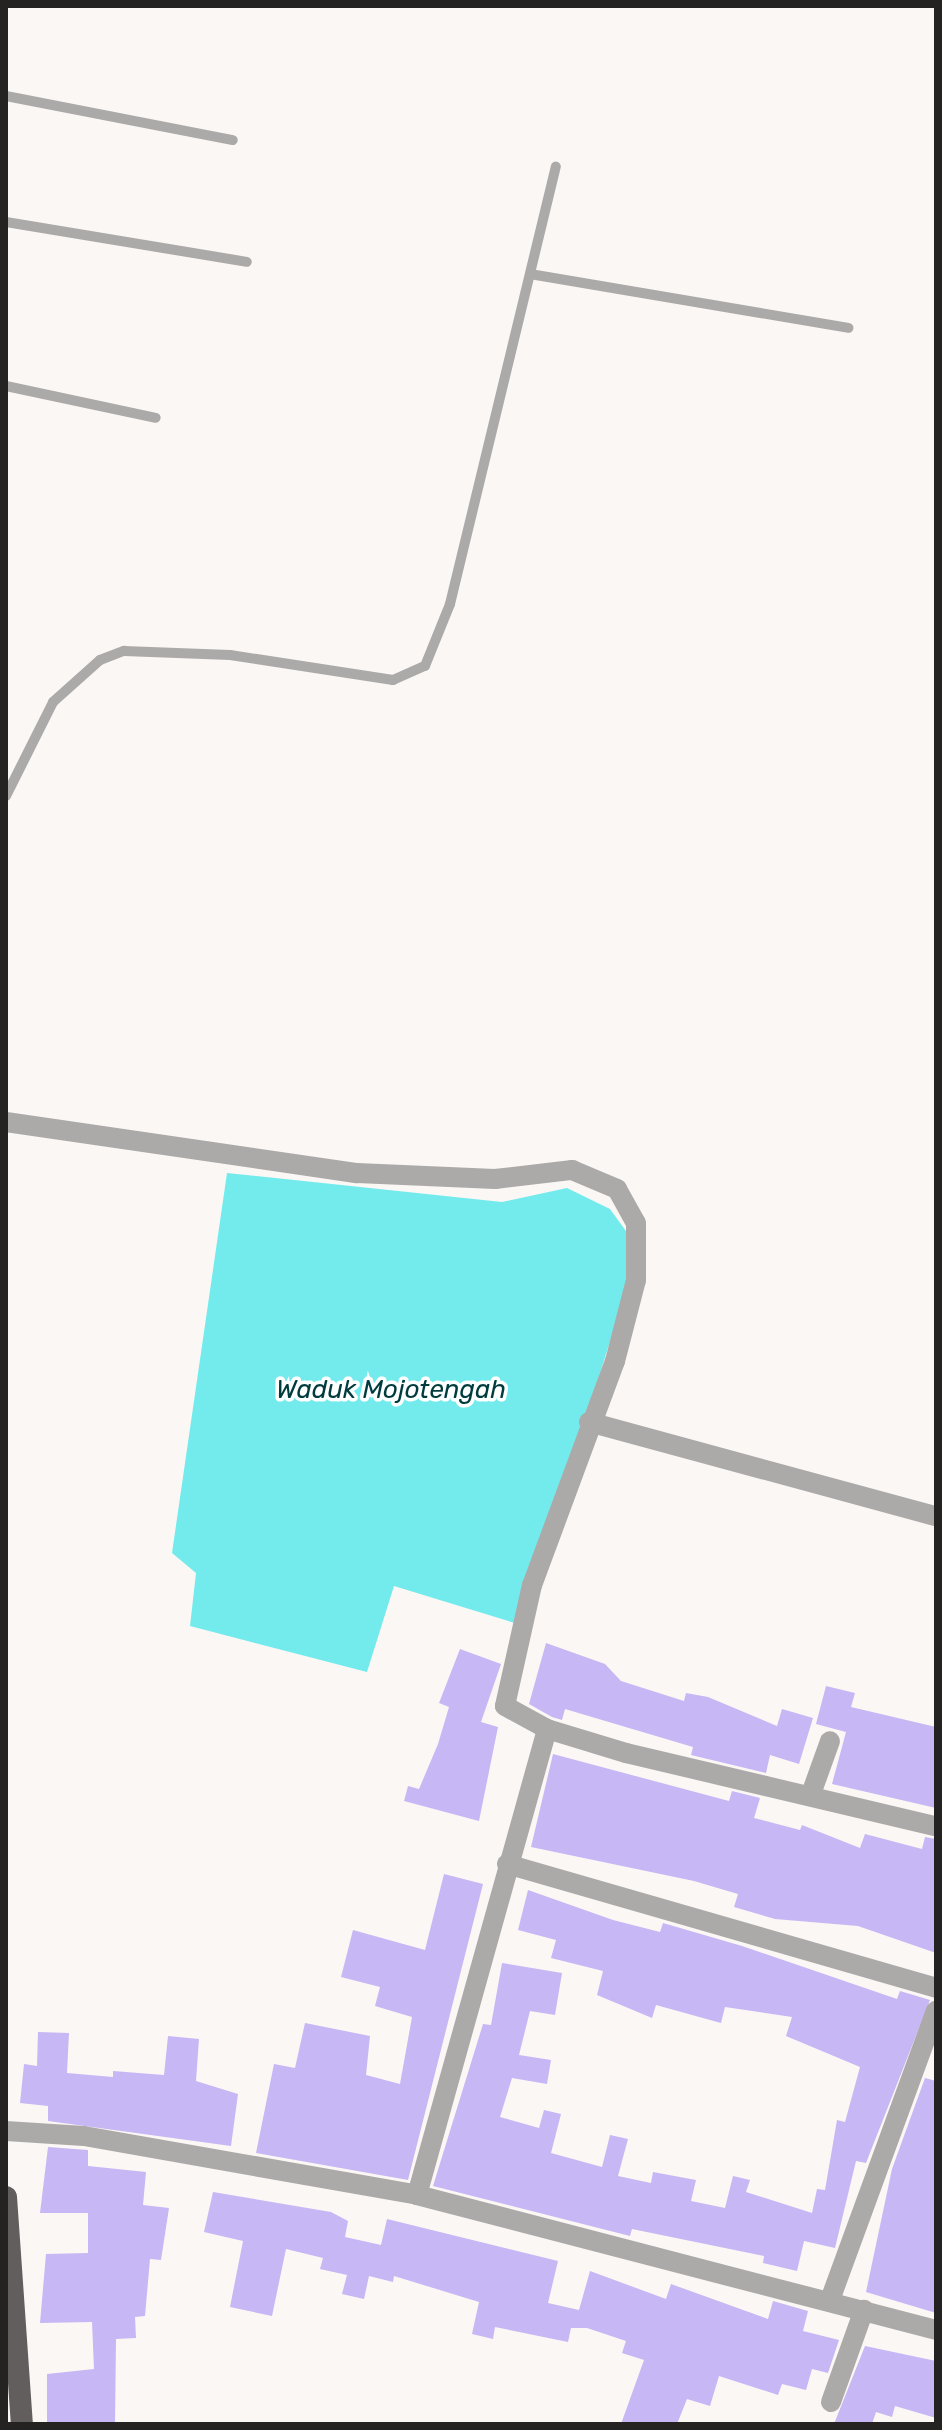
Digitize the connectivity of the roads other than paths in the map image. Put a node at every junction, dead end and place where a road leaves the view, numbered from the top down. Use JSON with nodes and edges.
{"nodes":[{"id":1,"x":6,"y":96,"type":"edge"},
{"id":2,"x":233,"y":140,"type":"dead end"},
{"id":3,"x":556,"y":167,"type":"dead end"},
{"id":4,"x":6,"y":222,"type":"edge"},
{"id":5,"x":247,"y":262,"type":"dead end"},
{"id":6,"x":530,"y":274,"type":"junction"},
{"id":7,"x":848,"y":328,"type":"dead end"},
{"id":8,"x":6,"y":386,"type":"edge"},
{"id":9,"x":156,"y":418,"type":"dead end"},
{"id":10,"x":6,"y":796,"type":"edge"},
{"id":11,"x":6,"y":1122,"type":"edge"},
{"id":12,"x":589,"y":1422,"type":"junction"},
{"id":13,"x":936,"y":1516,"type":"edge"},
{"id":14,"x":547,"y":1729,"type":"junction"},
{"id":15,"x":830,"y":1741,"type":"dead end"},
{"id":16,"x":811,"y":1794,"type":"junction"},
{"id":17,"x":936,"y":1826,"type":"edge"},
{"id":18,"x":507,"y":1864,"type":"junction"},
{"id":19,"x":936,"y":1988,"type":"edge"},
{"id":20,"x":936,"y":2011,"type":"edge"},
{"id":21,"x":6,"y":2131,"type":"edge"},
{"id":22,"x":417,"y":2195,"type":"junction"},
{"id":23,"x":6,"y":2197,"type":"edge"},
{"id":24,"x":830,"y":2300,"type":"junction"},
{"id":25,"x":864,"y":2310,"type":"junction"},
{"id":26,"x":936,"y":2330,"type":"edge"},
{"id":27,"x":831,"y":2402,"type":"dead end"},
{"id":28,"x":22,"y":2424,"type":"edge"}],
"edges":[{"from":1,"to":2,"type":"lane"},
{"from":3,"to":6,"type":"lane"},
{"from":4,"to":5,"type":"lane"},
{"from":6,"to":7,"type":"lane"},
{"from":6,"to":10,"type":"lane"},
{"from":8,"to":9,"type":"lane"},
{"from":11,"to":12,"type":"street"},
{"from":12,"to":13,"type":"street"},
{"from":12,"to":14,"type":"street"},
{"from":14,"to":16,"type":"street"},
{"from":14,"to":18,"type":"street"},
{"from":15,"to":16,"type":"street"},
{"from":16,"to":17,"type":"street"},
{"from":18,"to":19,"type":"street"},
{"from":18,"to":22,"type":"street"},
{"from":20,"to":24,"type":"street"},
{"from":21,"to":22,"type":"street"},
{"from":22,"to":24,"type":"street"},
{"from":23,"to":28,"type":"highway"},
{"from":24,"to":25,"type":"street"},
{"from":25,"to":26,"type":"street"},
{"from":25,"to":27,"type":"street"}]}
